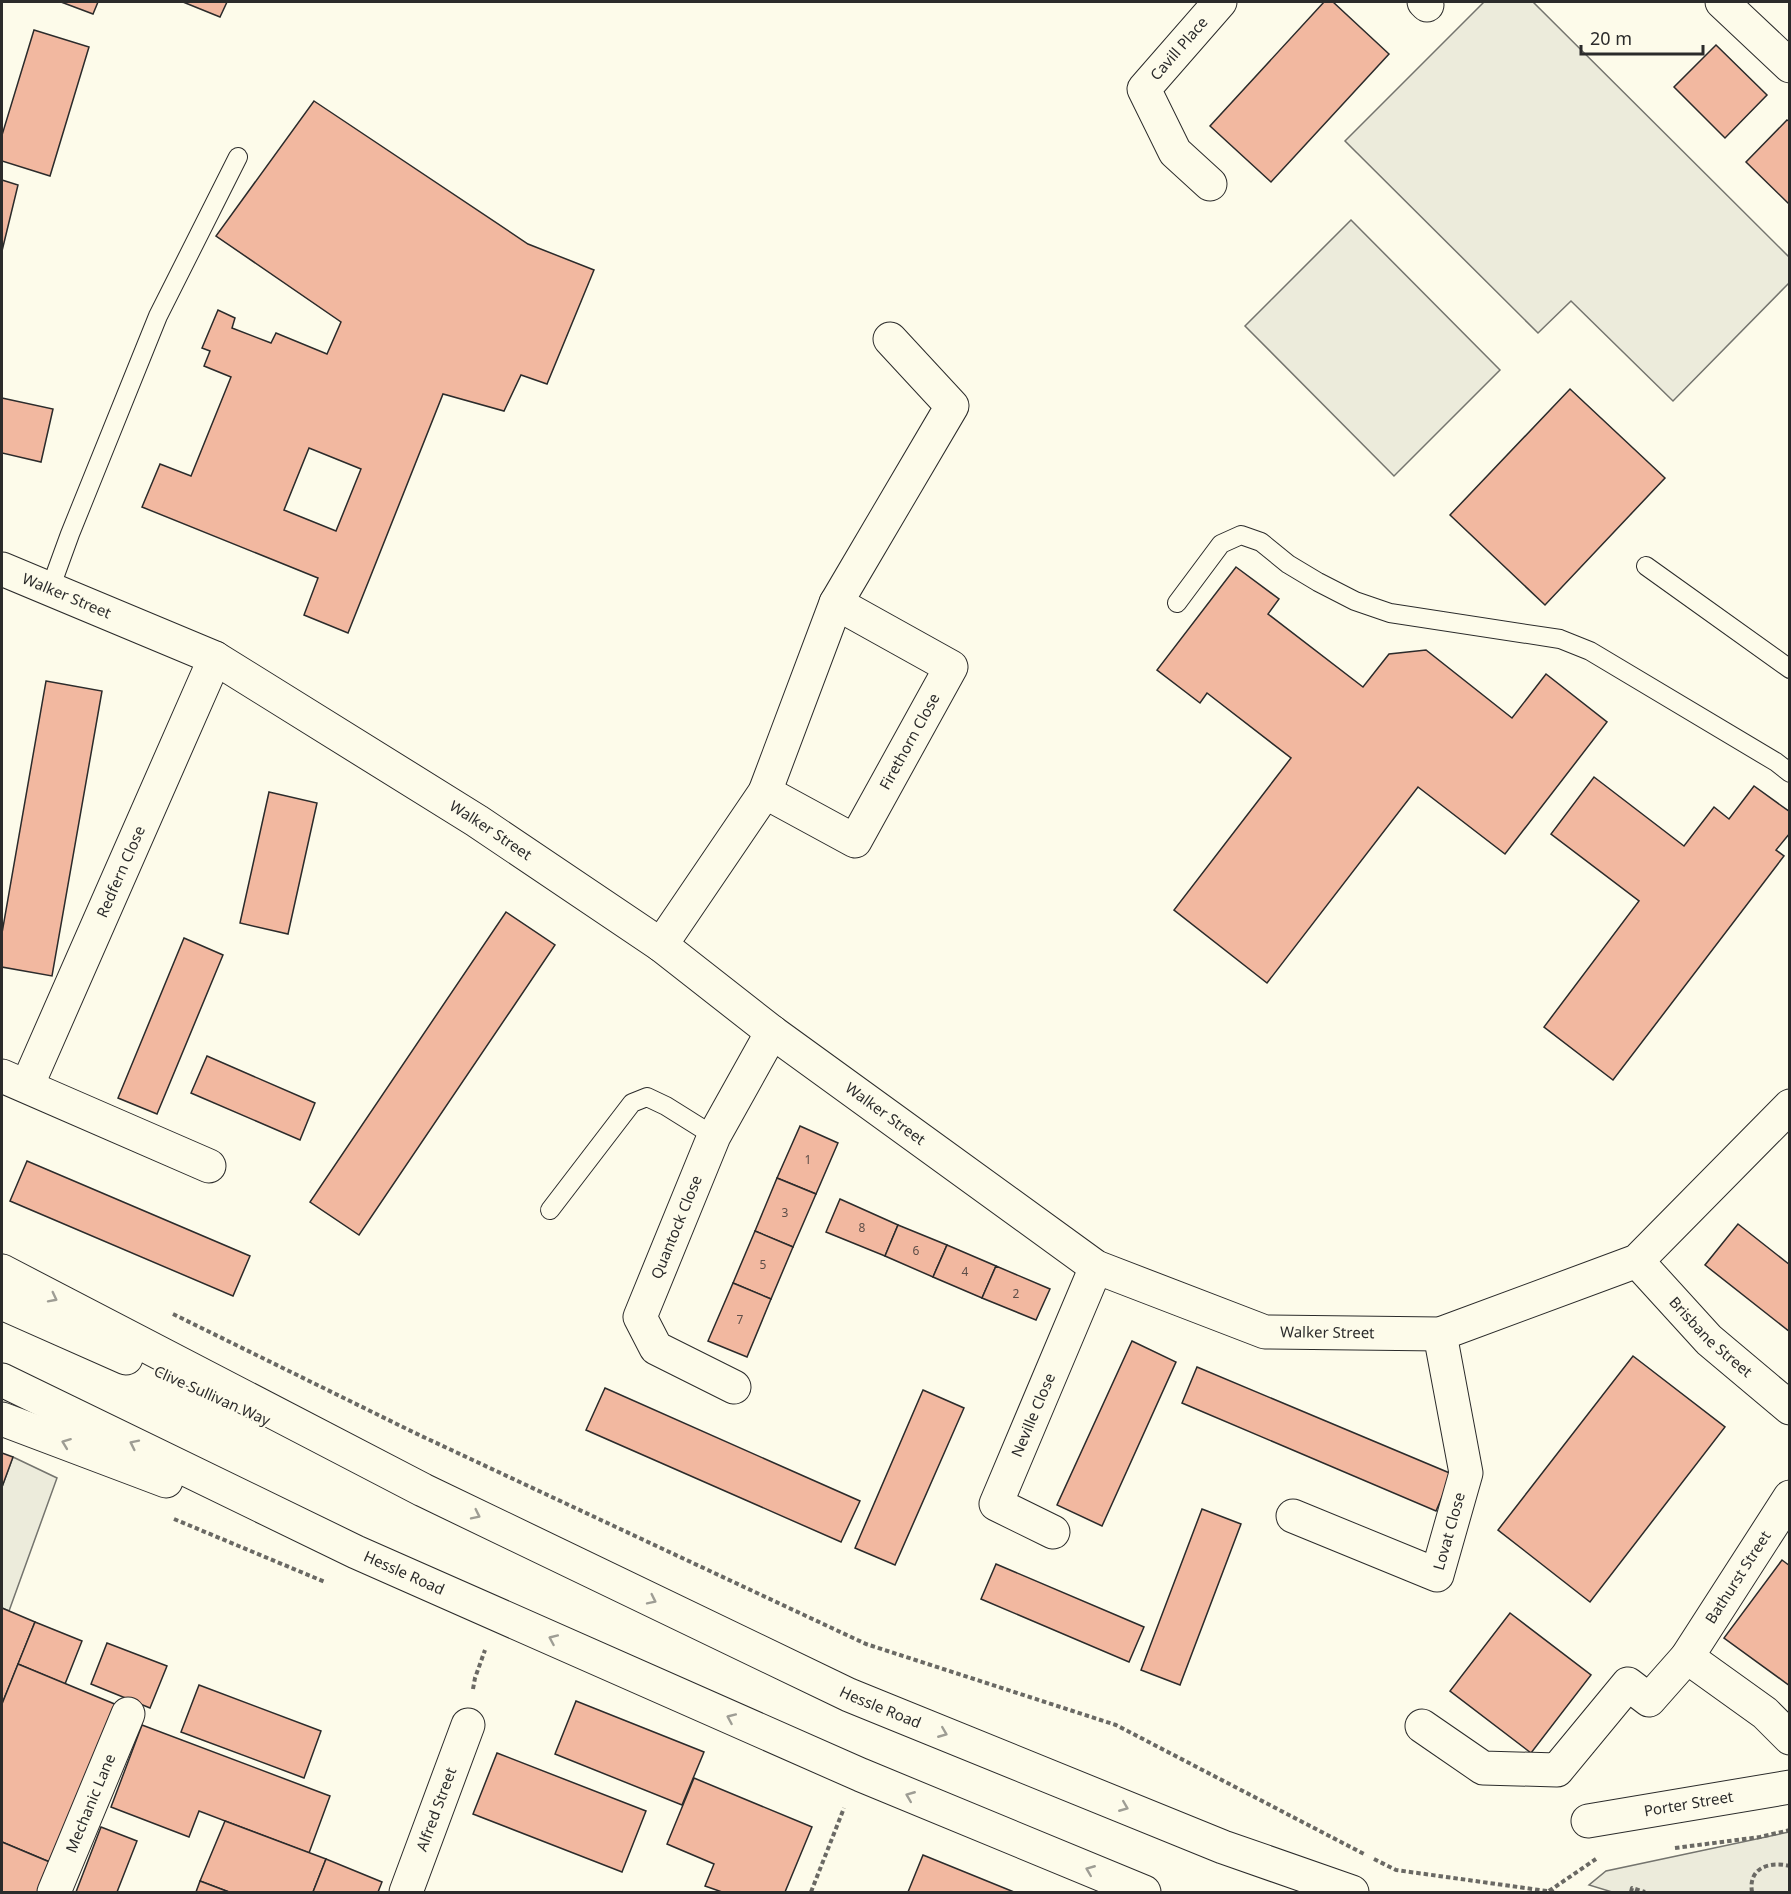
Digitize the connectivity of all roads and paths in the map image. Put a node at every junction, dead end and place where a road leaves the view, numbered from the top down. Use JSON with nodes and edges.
{"nodes":[{"id":1,"x":1221,"y":2,"type":"edge"},
{"id":2,"x":1722,"y":2,"type":"edge"},
{"id":3,"x":1783,"y":47,"type":"edge"},
{"id":4,"x":238,"y":157,"type":"dead end"},
{"id":5,"x":1210,"y":184,"type":"dead end"},
{"id":6,"x":890,"y":339,"type":"dead end"},
{"id":7,"x":1646,"y":566,"type":"dead end"},
{"id":8,"x":2,"y":569,"type":"edge"},
{"id":9,"x":50,"y":589,"type":"junction"},
{"id":10,"x":836,"y":603,"type":"junction"},
{"id":11,"x":1177,"y":603,"type":"dead end"},
{"id":12,"x":215,"y":658,"type":"junction"},
{"id":13,"x":1790,"y":669,"type":"edge"},
{"id":14,"x":1790,"y":773,"type":"edge"},
{"id":15,"x":765,"y":792,"type":"junction"},
{"id":16,"x":661,"y":945,"type":"junction"},
{"id":17,"x":772,"y":1032,"type":"junction"},
{"id":18,"x":14,"y":1081,"type":"edge"},
{"id":19,"x":1790,"y":1106,"type":"edge"},
{"id":20,"x":714,"y":1136,"type":"junction"},
{"id":21,"x":209,"y":1166,"type":"dead end"},
{"id":22,"x":550,"y":1210,"type":"dead end"},
{"id":23,"x":1637,"y":1261,"type":"junction"},
{"id":24,"x":1096,"y":1267,"type":"junction"},
{"id":25,"x":2,"y":1271,"type":"edge"},
{"id":26,"x":2,"y":1303,"type":"edge"},
{"id":27,"x":172,"y":1314,"type":"dead end"},
{"id":28,"x":1440,"y":1334,"type":"junction"},
{"id":29,"x":2,"y":1380,"type":"edge"},
{"id":30,"x":734,"y":1387,"type":"dead end"},
{"id":31,"x":1790,"y":1408,"type":"edge"},
{"id":32,"x":2,"y":1419,"type":"edge"},
{"id":33,"x":423,"y":1490,"type":"junction"},
{"id":34,"x":1790,"y":1497,"type":"edge"},
{"id":35,"x":1293,"y":1516,"type":"dead end"},
{"id":36,"x":1053,"y":1532,"type":"dead end"},
{"id":37,"x":356,"y":1552,"type":"junction"},
{"id":38,"x":1687,"y":1657,"type":"junction"},
{"id":39,"x":128,"y":1714,"type":"dead end"},
{"id":40,"x":468,"y":1725,"type":"dead end"},
{"id":41,"x":1422,"y":1726,"type":"dead end"},
{"id":42,"x":1790,"y":1738,"type":"edge"},
{"id":43,"x":1790,"y":1787,"type":"edge"},
{"id":44,"x":846,"y":1805,"type":"dead end"},
{"id":45,"x":1588,"y":1821,"type":"dead end"},
{"id":46,"x":1790,"y":1830,"type":"edge"},
{"id":47,"x":1668,"y":1848,"type":"dead end"},
{"id":48,"x":1598,"y":1857,"type":"dead end"},
{"id":49,"x":1790,"y":1866,"type":"edge"},
{"id":50,"x":1552,"y":1892,"type":"edge"},
{"id":51,"x":54,"y":1893,"type":"edge"},
{"id":52,"x":406,"y":1893,"type":"edge"},
{"id":53,"x":810,"y":1893,"type":"edge"},
{"id":54,"x":1144,"y":1893,"type":"edge"},
{"id":55,"x":1352,"y":1893,"type":"edge"},
{"id":56,"x":1631,"y":1893,"type":"edge"},
{"id":57,"x":1645,"y":1893,"type":"edge"},
{"id":58,"x":1752,"y":1893,"type":"edge"}],
"edges":[{"from":1,"to":5,"type":"main road","name":"Cavill Place"},
{"from":2,"to":3,"type":"main road"},
{"from":4,"to":9,"type":"lane"},
{"from":6,"to":10,"type":"main road"},
{"from":7,"to":13,"type":"lane"},
{"from":8,"to":9,"type":"main road","name":"Walker Street"},
{"from":9,"to":12,"type":"main road","name":"Walker Street"},
{"from":10,"to":15,"type":"main road"},
{"from":10,"to":15,"type":"main road","name":"Firethorn Close"},
{"from":11,"to":14,"type":"lane"},
{"from":12,"to":16,"type":"main road","name":"Walker Street"},
{"from":12,"to":18,"type":"main road","name":"Redfern Close"},
{"from":15,"to":16,"type":"main road"},
{"from":16,"to":17,"type":"main road","name":"Walker Street"},
{"from":17,"to":20,"type":"main road","name":"Quantock Close"},
{"from":17,"to":24,"type":"main road","name":"Walker Street"},
{"from":18,"to":21,"type":"main road","name":"Redfern Close"},
{"from":19,"to":23,"type":"main road","name":"Walker Street"},
{"from":20,"to":22,"type":"lane"},
{"from":20,"to":30,"type":"main road","name":"Quantock Close"},
{"from":23,"to":28,"type":"main road","name":"Walker Street"},
{"from":23,"to":31,"type":"main road","name":"Brisbane Street"},
{"from":24,"to":28,"type":"main road","name":"Walker Street"},
{"from":24,"to":36,"type":"main road","name":"Neville Close"},
{"from":25,"to":33,"type":"main road","one_way":true},
{"from":26,"to":33,"type":"main road","name":"Clive Sullivan Way"},
{"from":27,"to":50,"type":"path"},
{"from":28,"to":35,"type":"main road","name":"Lovat Close"},
{"from":37,"to":29,"type":"main road","one_way":true},
{"from":37,"to":32,"type":"main road","one_way":true},
{"from":33,"to":55,"type":"main road","name":"Hessle Road","one_way":true},
{"from":34,"to":38,"type":"main road","name":"Bathurst Street"},
{"from":54,"to":37,"type":"main road","name":"Hessle Road","one_way":true},
{"from":38,"to":41,"type":"main road","name":"Bathurst Street"},
{"from":38,"to":42,"type":"main road"},
{"from":39,"to":51,"type":"main road","name":"Mechanic Lane"},
{"from":40,"to":52,"type":"main road","name":"Alfred Street"},
{"from":43,"to":45,"type":"main road","name":"Porter Street"},
{"from":44,"to":53,"type":"path"},
{"from":46,"to":47,"type":"path"},
{"from":48,"to":50,"type":"path"},
{"from":49,"to":58,"type":"path"},
{"from":56,"to":57,"type":"path"}]}
